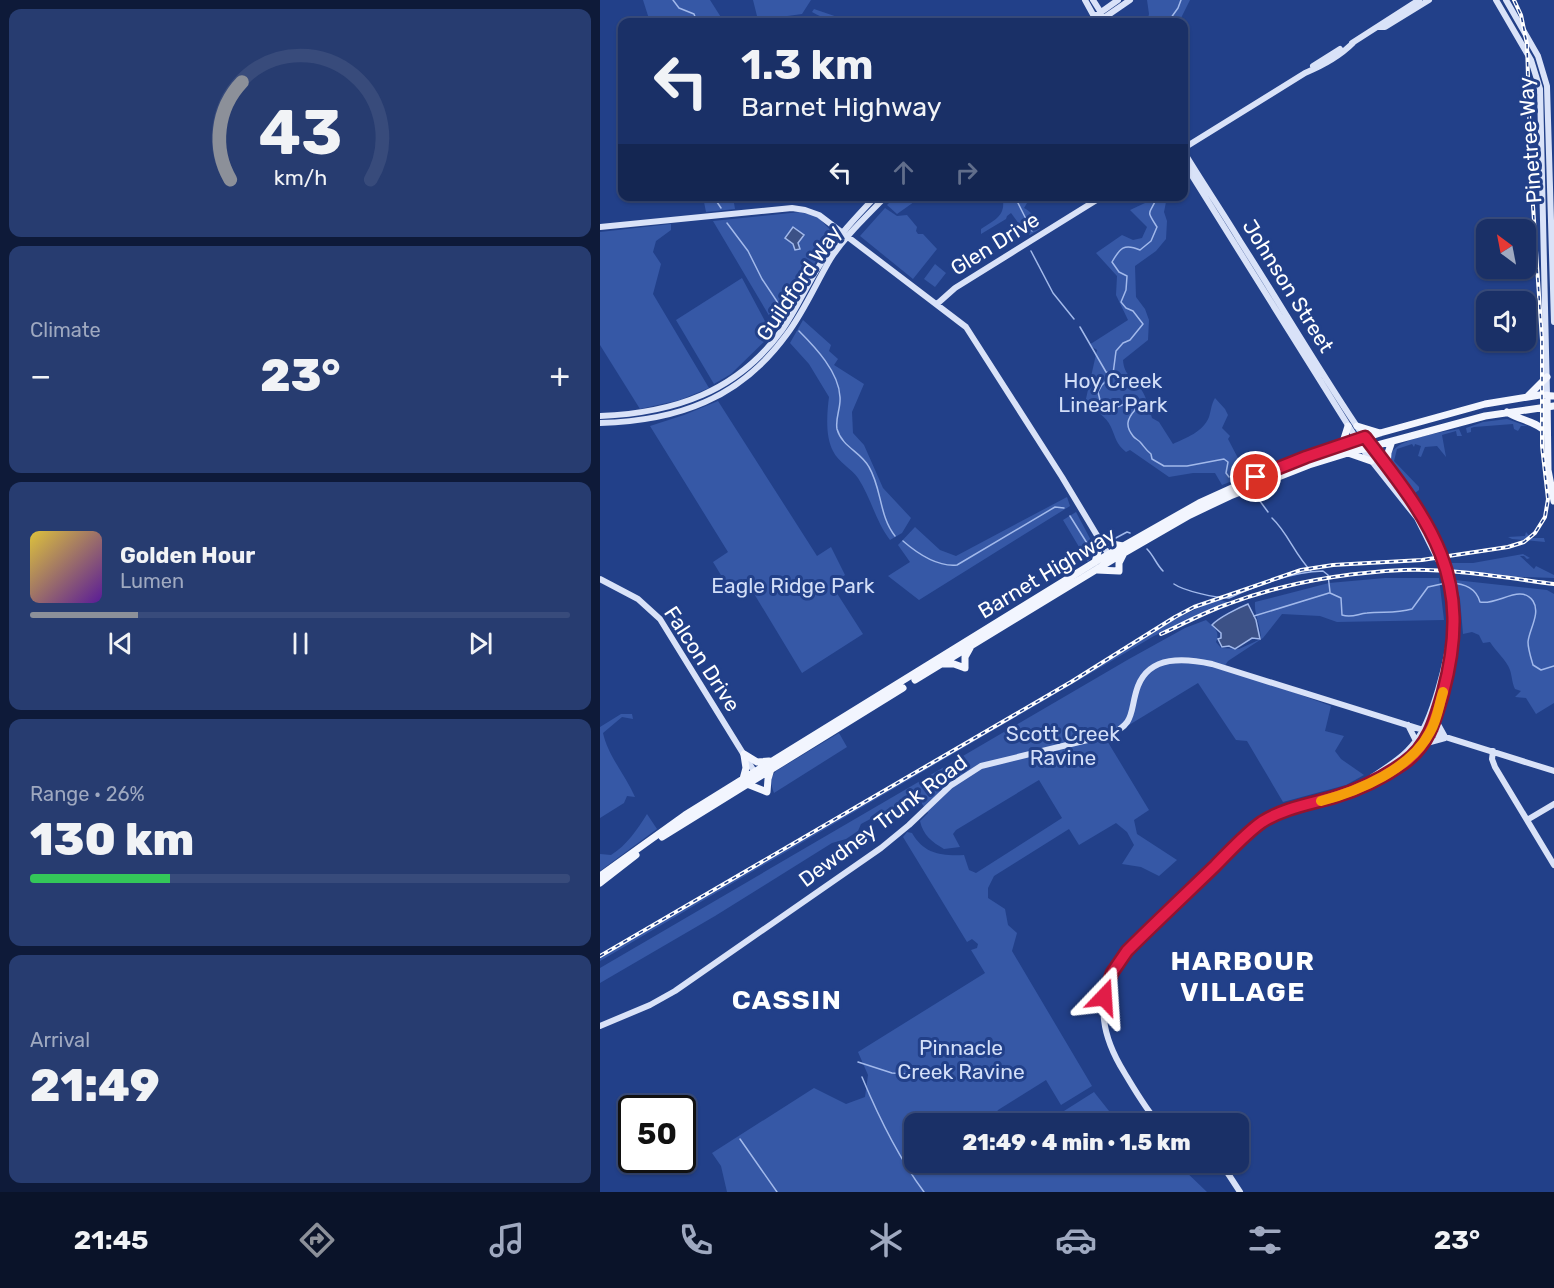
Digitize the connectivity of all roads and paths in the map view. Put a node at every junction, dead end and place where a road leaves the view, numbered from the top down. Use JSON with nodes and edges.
{"nodes":[{"id":1,"x":1084,"y":0,"type":"edge"},
{"id":2,"x":1093,"y":0,"type":"edge"},
{"id":3,"x":1118,"y":0,"type":"edge"},
{"id":4,"x":1130,"y":0,"type":"edge"},
{"id":5,"x":1419,"y":0,"type":"edge"},
{"id":6,"x":1429,"y":0,"type":"edge"},
{"id":7,"x":1496,"y":0,"type":"edge"},
{"id":8,"x":1506,"y":0,"type":"edge"},
{"id":9,"x":1099,"y":18,"type":"edge"},
{"id":10,"x":1100,"y":18,"type":"edge"},
{"id":11,"x":1101,"y":18,"type":"edge"},
{"id":12,"x":1102,"y":18,"type":"edge"},
{"id":13,"x":1379,"y":27,"type":"junction"},
{"id":14,"x":1188,"y":147,"type":"edge"},
{"id":15,"x":1550,"y":153,"type":"edge"},
{"id":16,"x":1188,"y":156,"type":"edge"},
{"id":17,"x":1188,"y":169,"type":"edge"},
{"id":18,"x":872,"y":201,"type":"edge"},
{"id":19,"x":881,"y":201,"type":"edge"},
{"id":20,"x":1095,"y":201,"type":"edge"},
{"id":21,"x":600,"y":227,"type":"edge"},
{"id":22,"x":845,"y":235,"type":"junction"},
{"id":23,"x":937,"y":303,"type":"junction"},
{"id":24,"x":1554,"y":322,"type":"edge"},
{"id":25,"x":1547,"y":377,"type":"junction"},
{"id":26,"x":1551,"y":396,"type":"edge"},
{"id":27,"x":1527,"y":397,"type":"junction"},
{"id":28,"x":1550,"y":406,"type":"edge"},
{"id":29,"x":1506,"y":412,"type":"junction"},
{"id":30,"x":600,"y":416,"type":"edge"},
{"id":31,"x":600,"y":423,"type":"edge"},
{"id":32,"x":1348,"y":426,"type":"junction"},
{"id":33,"x":1357,"y":426,"type":"junction"},
{"id":34,"x":1380,"y":432,"type":"junction"},
{"id":35,"x":1546,"y":432,"type":"junction"},
{"id":36,"x":1361,"y":439,"type":"junction"},
{"id":37,"x":1392,"y":441,"type":"junction"},
{"id":38,"x":1342,"y":444,"type":"junction"},
{"id":39,"x":1372,"y":446,"type":"junction"},
{"id":40,"x":1363,"y":448,"type":"junction"},
{"id":41,"x":1348,"y":453,"type":"junction"},
{"id":42,"x":1371,"y":461,"type":"junction"},
{"id":43,"x":1387,"y":466,"type":"junction"},
{"id":44,"x":1554,"y":501,"type":"edge"},
{"id":45,"x":1101,"y":542,"type":"junction"},
{"id":46,"x":1124,"y":549,"type":"junction"},
{"id":47,"x":1110,"y":557,"type":"junction"},
{"id":48,"x":1096,"y":566,"type":"junction"},
{"id":49,"x":600,"y":579,"type":"edge"},
{"id":50,"x":1453,"y":627,"type":"junction"},
{"id":51,"x":972,"y":645,"type":"junction"},
{"id":52,"x":958,"y":646,"type":"junction"},
{"id":53,"x":957,"y":654,"type":"junction"},
{"id":54,"x":941,"y":664,"type":"junction"},
{"id":55,"x":965,"y":668,"type":"junction"},
{"id":56,"x":1436,"y":719,"type":"junction"},
{"id":57,"x":1408,"y":725,"type":"junction"},
{"id":58,"x":1427,"y":731,"type":"junction"},
{"id":59,"x":1445,"y":738,"type":"junction"},
{"id":60,"x":1419,"y":743,"type":"junction"},
{"id":61,"x":1493,"y":751,"type":"junction"},
{"id":62,"x":744,"y":754,"type":"junction"},
{"id":63,"x":772,"y":765,"type":"junction"},
{"id":64,"x":1554,"y":771,"type":"edge"},
{"id":65,"x":756,"y":774,"type":"junction"},
{"id":66,"x":745,"y":782,"type":"junction"},
{"id":67,"x":1554,"y":804,"type":"edge"},
{"id":68,"x":1527,"y":820,"type":"junction"},
{"id":69,"x":1554,"y":865,"type":"edge"},
{"id":70,"x":600,"y":876,"type":"edge"},
{"id":71,"x":600,"y":883,"type":"edge"},
{"id":72,"x":600,"y":1026,"type":"edge"},
{"id":73,"x":1150,"y":1113,"type":"edge"},
{"id":74,"x":1228,"y":1173,"type":"edge"},
{"id":75,"x":1240,"y":1192,"type":"edge"}],
"edges":[{"from":1,"to":9,"type":"main road"},
{"from":2,"to":10,"type":"main road"},
{"from":3,"to":11,"type":"main road"},
{"from":4,"to":12,"type":"main road"},
{"from":5,"to":13,"type":"main road"},
{"from":6,"to":13,"type":"main road"},
{"from":7,"to":15,"type":"main road","name":"Pinetree Way"},
{"from":8,"to":15,"type":"main road","name":"Pinetree Way"},
{"from":13,"to":14,"type":"main road"},
{"from":15,"to":24,"type":"main road","name":"Pinetree Way"},
{"from":15,"to":25,"type":"main road","name":"Pinetree Way"},
{"from":16,"to":33,"type":"main road","name":"Johnson Street"},
{"from":17,"to":32,"type":"main road","name":"Johnson Street"},
{"from":18,"to":22,"type":"main road","name":"Guildford Way"},
{"from":19,"to":22,"type":"main road","name":"Guildford Way"},
{"from":20,"to":23,"type":"main road","name":"Glen Drive"},
{"from":21,"to":22,"type":"main road"},
{"from":22,"to":23,"type":"main road"},
{"from":22,"to":30,"type":"main road","name":"Guildford Way"},
{"from":22,"to":31,"type":"main road","name":"Guildford Way"},
{"from":23,"to":45,"type":"main road"},
{"from":25,"to":26,"type":"main road","name":"Pinetree Way"},
{"from":25,"to":27,"type":"main road"},
{"from":26,"to":27,"type":"main road","name":"Barnet Highway"},
{"from":26,"to":28,"type":"main road"},
{"from":27,"to":34,"type":"main road","name":"Barnet Highway"},
{"from":28,"to":29,"type":"main road","name":"Barnet Highway"},
{"from":28,"to":35,"type":"main road"},
{"from":29,"to":35,"type":"main road"},
{"from":29,"to":37,"type":"main road","name":"Barnet Highway"},
{"from":32,"to":36,"type":"main road","name":"Johnson Street"},
{"from":32,"to":38,"type":"main road"},
{"from":33,"to":34,"type":"main road"},
{"from":33,"to":36,"type":"main road","name":"Johnson Street"},
{"from":34,"to":36,"type":"main road","name":"Barnet Highway"},
{"from":35,"to":44,"type":"main road"},
{"from":36,"to":38,"type":"main road","name":"Barnet Highway"},
{"from":36,"to":39,"type":"main road"},
{"from":36,"to":40,"type":"main road","name":"Johnson Street"},
{"from":37,"to":39,"type":"main road","name":"Barnet Highway"},
{"from":37,"to":43,"type":"main road"},
{"from":38,"to":46,"type":"main road","name":"Barnet Highway"},
{"from":39,"to":40,"type":"main road","name":"Barnet Highway"},
{"from":39,"to":43,"type":"main road"},
{"from":40,"to":41,"type":"main road","name":"Barnet Highway"},
{"from":40,"to":42,"type":"main road","name":"Johnson Street"},
{"from":41,"to":42,"type":"main road"},
{"from":41,"to":46,"type":"main road","name":"Barnet Highway"},
{"from":42,"to":50,"type":"main road","name":"Johnson Street"},
{"from":43,"to":50,"type":"main road"},
{"from":45,"to":46,"type":"main road"},
{"from":45,"to":47,"type":"main road"},
{"from":45,"to":48,"type":"main road"},
{"from":46,"to":47,"type":"main road","name":"Barnet Highway"},
{"from":46,"to":48,"type":"main road"},
{"from":47,"to":48,"type":"main road","name":"Barnet Highway"},
{"from":48,"to":51,"type":"main road","name":"Barnet Highway"},
{"from":48,"to":52,"type":"main road","name":"Barnet Highway"},
{"from":49,"to":62,"type":"main road","name":"Falcon Drive"},
{"from":50,"to":56,"type":"main road"},
{"from":50,"to":58,"type":"main road"},
{"from":51,"to":53,"type":"main road","name":"Barnet Highway"},
{"from":51,"to":55,"type":"main road"},
{"from":52,"to":53,"type":"main road"},
{"from":52,"to":63,"type":"main road","name":"Barnet Highway"},
{"from":53,"to":54,"type":"main road","name":"Barnet Highway"},
{"from":53,"to":55,"type":"main road"},
{"from":54,"to":55,"type":"main road"},
{"from":54,"to":63,"type":"main road","name":"Barnet Highway"},
{"from":56,"to":58,"type":"main road"},
{"from":56,"to":59,"type":"main road"},
{"from":57,"to":58,"type":"main road","name":"Dewdney Trunk Road"},
{"from":57,"to":60,"type":"main road"},
{"from":57,"to":72,"type":"main road","name":"Dewdney Trunk Road"},
{"from":58,"to":59,"type":"main road","name":"Dewdney Trunk Road"},
{"from":58,"to":60,"type":"main road"},
{"from":59,"to":60,"type":"main road"},
{"from":59,"to":61,"type":"main road","name":"Dewdney Trunk Road"},
{"from":60,"to":73,"type":"main road"},
{"from":61,"to":64,"type":"main road","name":"Dewdney Trunk Road"},
{"from":61,"to":68,"type":"main road"},
{"from":62,"to":63,"type":"main road"},
{"from":62,"to":65,"type":"main road","name":"Falcon Drive"},
{"from":62,"to":66,"type":"main road"},
{"from":63,"to":65,"type":"main road","name":"Barnet Highway"},
{"from":63,"to":66,"type":"main road"},
{"from":65,"to":66,"type":"main road","name":"Barnet Highway"},
{"from":66,"to":70,"type":"main road","name":"Barnet Highway"},
{"from":66,"to":71,"type":"main road","name":"Barnet Highway"},
{"from":67,"to":68,"type":"main road"},
{"from":68,"to":69,"type":"main road"},
{"from":74,"to":75,"type":"main road"}]}
